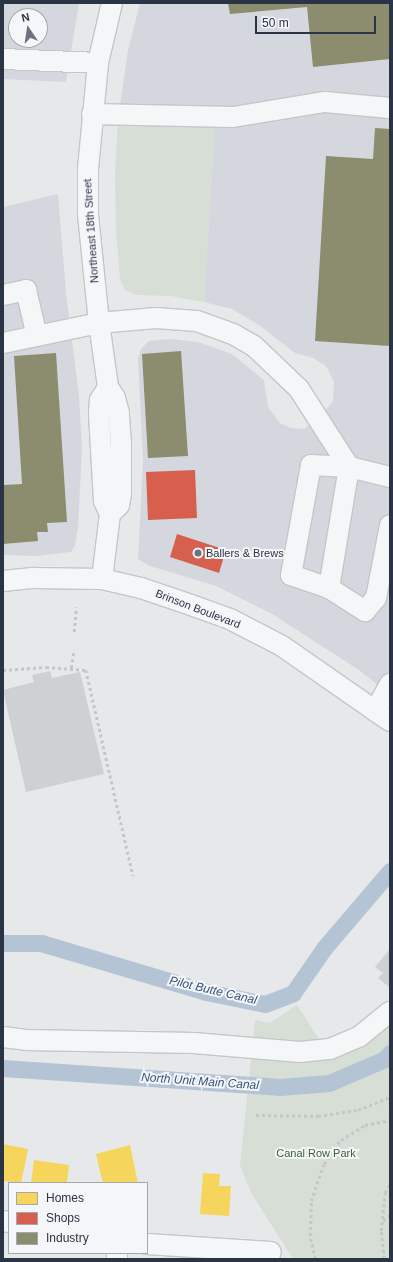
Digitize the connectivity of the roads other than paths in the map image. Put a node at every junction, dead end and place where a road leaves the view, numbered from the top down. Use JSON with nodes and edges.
{"nodes":[{"id":1,"x":112,"y":3,"type":"edge"},
{"id":2,"x":3,"y":59,"type":"edge"},
{"id":3,"x":98,"y":63,"type":"junction"},
{"id":4,"x":390,"y":108,"type":"edge"},
{"id":5,"x":92,"y":114,"type":"junction"},
{"id":6,"x":3,"y":295,"type":"edge"},
{"id":7,"x":99,"y":323,"type":"junction"},
{"id":8,"x":37,"y":336,"type":"junction"},
{"id":9,"x":3,"y":343,"type":"edge"},
{"id":10,"x":349,"y":467,"type":"junction"},
{"id":11,"x":390,"y":477,"type":"edge"},
{"id":12,"x":390,"y":525,"type":"edge"},
{"id":13,"x":102,"y":579,"type":"junction"},
{"id":14,"x":3,"y":581,"type":"edge"},
{"id":15,"x":329,"y":588,"type":"junction"},
{"id":16,"x":390,"y":684,"type":"edge"},
{"id":17,"x":382,"y":716,"type":"edge"},
{"id":18,"x":390,"y":1012,"type":"edge"},
{"id":19,"x":3,"y":1037,"type":"edge"},
{"id":20,"x":148,"y":1244,"type":"edge"},
{"id":21,"x":271,"y":1252,"type":"dead end"}],
"edges":[{"from":1,"to":3,"type":"street","name":"Northeast 18th Street"},
{"from":2,"to":3,"type":"street"},
{"from":3,"to":5,"type":"street","name":"Northeast 18th Street"},
{"from":4,"to":5,"type":"street"},
{"from":5,"to":7,"type":"street","name":"Northeast 18th Street"},
{"from":6,"to":8,"type":"street"},
{"from":7,"to":8,"type":"street"},
{"from":7,"to":10,"type":"street"},
{"from":7,"to":13,"type":"street","name":"Northeast 18th Street"},
{"from":8,"to":9,"type":"street"},
{"from":10,"to":11,"type":"street"},
{"from":10,"to":15,"type":"street"},
{"from":10,"to":15,"type":"street"},
{"from":12,"to":15,"type":"street"},
{"from":13,"to":14,"type":"street","name":"Brinson Boulevard"},
{"from":13,"to":17,"type":"street","name":"Brinson Boulevard"},
{"from":16,"to":17,"type":"street"},
{"from":18,"to":19,"type":"street"},
{"from":20,"to":21,"type":"street"}]}
